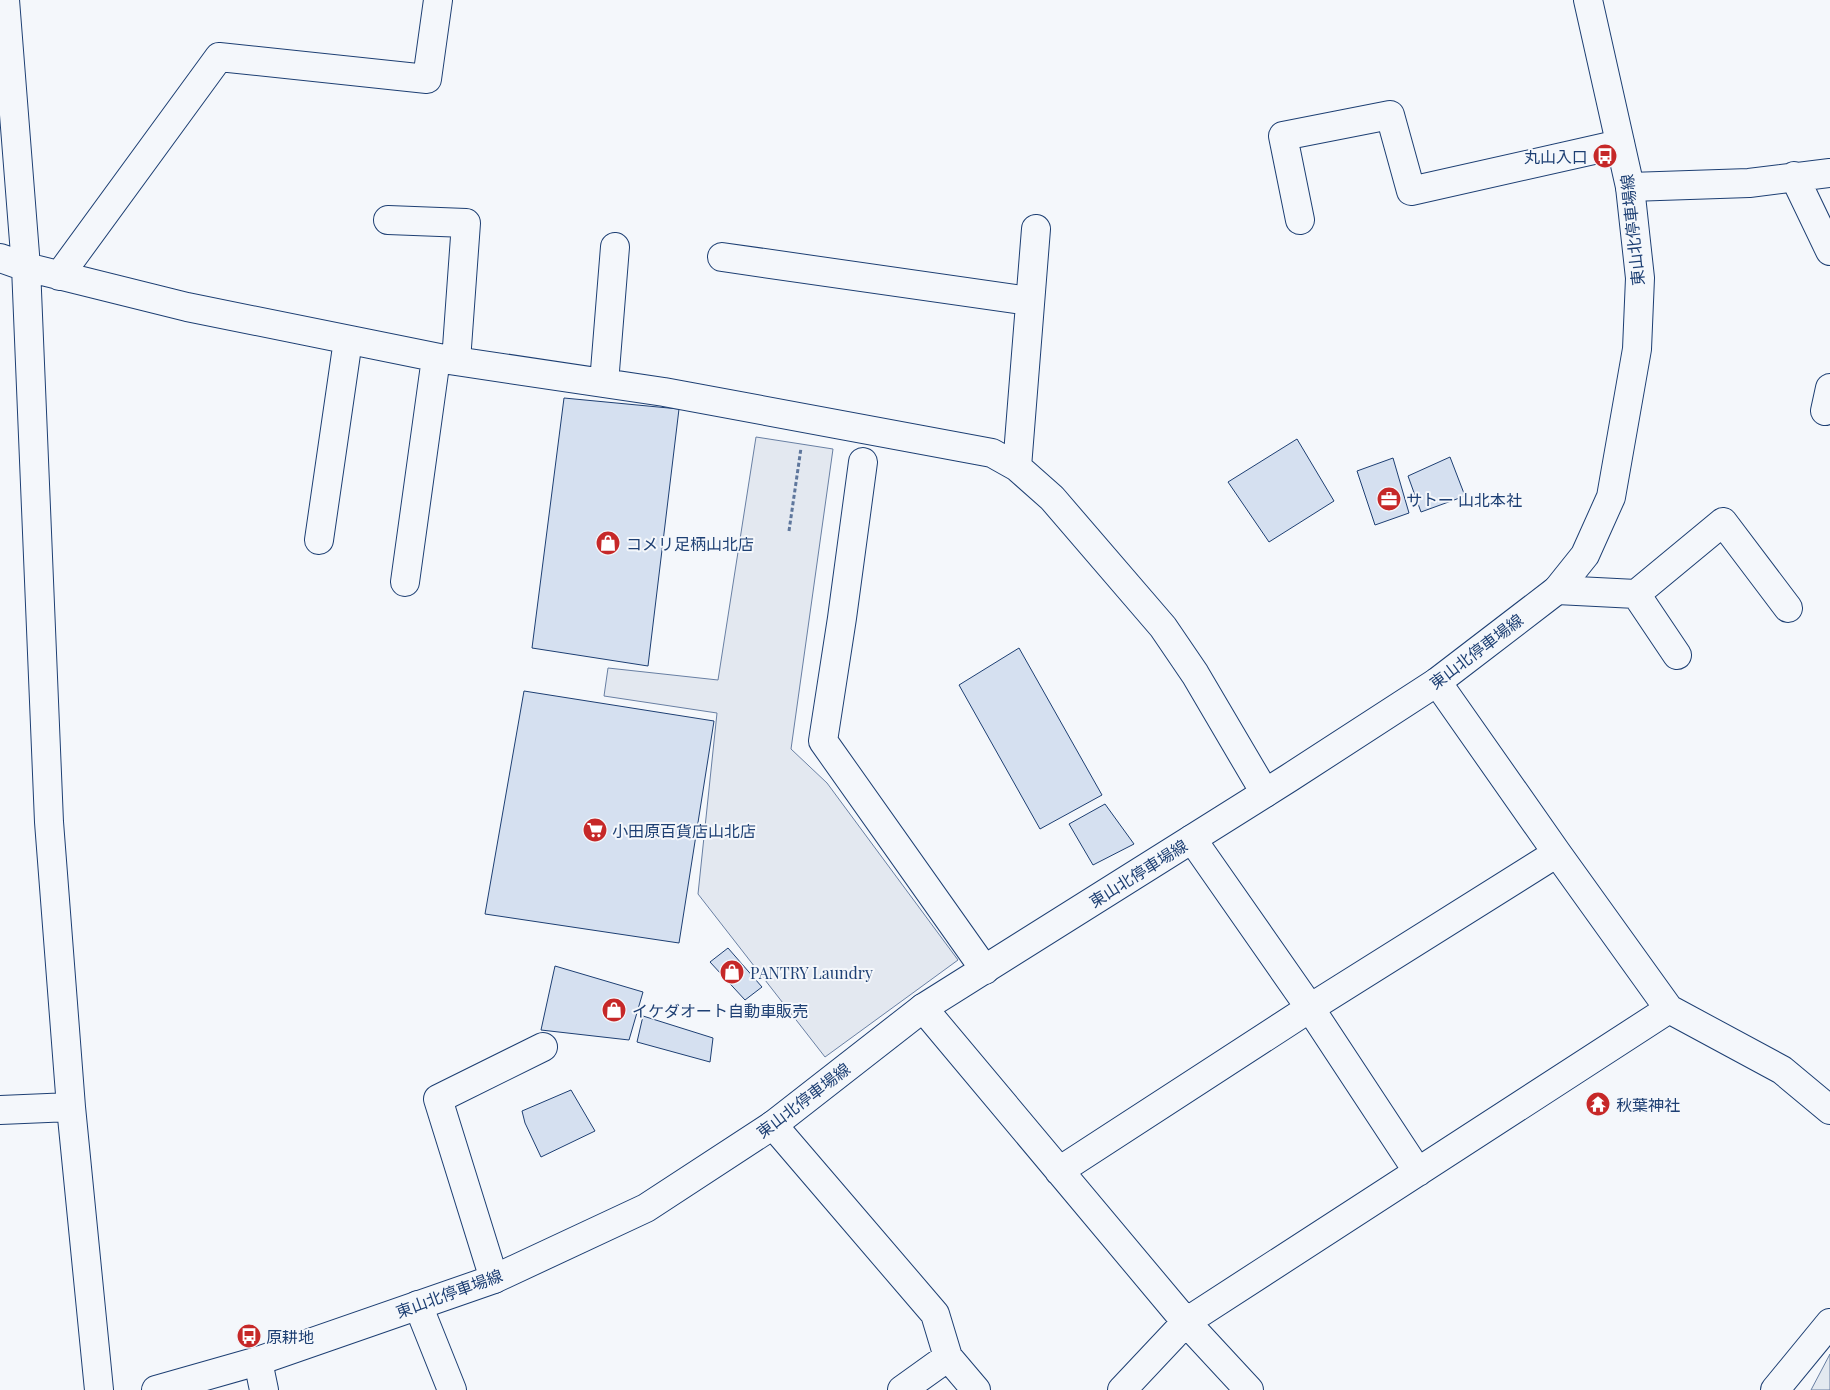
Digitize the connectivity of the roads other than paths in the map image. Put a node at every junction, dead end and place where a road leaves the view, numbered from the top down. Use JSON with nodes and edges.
{"nodes":[{"id":1,"x":5,"y":0,"type":"edge"},
{"id":2,"x":438,"y":0,"type":"edge"},
{"id":3,"x":1588,"y":0,"type":"edge"},
{"id":4,"x":1620,"y":144,"type":"junction"},
{"id":5,"x":1830,"y":174,"type":"edge"},
{"id":6,"x":1794,"y":176,"type":"junction"},
{"id":7,"x":1630,"y":186,"type":"junction"},
{"id":8,"x":388,"y":220,"type":"dead end"},
{"id":9,"x":1300,"y":220,"type":"dead end"},
{"id":10,"x":1036,"y":229,"type":"dead end"},
{"id":11,"x":615,"y":247,"type":"dead end"},
{"id":12,"x":1830,"y":251,"type":"edge"},
{"id":13,"x":722,"y":257,"type":"dead end"},
{"id":14,"x":0,"y":258,"type":"edge"},
{"id":15,"x":26,"y":267,"type":"junction"},
{"id":16,"x":59,"y":276,"type":"junction"},
{"id":17,"x":1029,"y":301,"type":"junction"},
{"id":18,"x":348,"y":340,"type":"junction"},
{"id":19,"x":446,"y":359,"type":"junction"},
{"id":20,"x":604,"y":383,"type":"junction"},
{"id":21,"x":863,"y":462,"type":"dead end"},
{"id":22,"x":1017,"y":466,"type":"junction"},
{"id":23,"x":319,"y":540,"type":"dead end"},
{"id":24,"x":405,"y":582,"type":"dead end"},
{"id":25,"x":1556,"y":590,"type":"junction"},
{"id":26,"x":1636,"y":594,"type":"junction"},
{"id":27,"x":1788,"y":608,"type":"dead end"},
{"id":28,"x":1677,"y":655,"type":"dead end"},
{"id":29,"x":1437,"y":682,"type":"junction"},
{"id":30,"x":1265,"y":793,"type":"junction"},
{"id":31,"x":1192,"y":839,"type":"junction"},
{"id":32,"x":1557,"y":853,"type":"junction"},
{"id":33,"x":985,"y":970,"type":"junction"},
{"id":34,"x":923,"y":1008,"type":"junction"},
{"id":35,"x":1310,"y":1008,"type":"junction"},
{"id":36,"x":1668,"y":1009,"type":"junction"},
{"id":37,"x":543,"y":1047,"type":"dead end"},
{"id":38,"x":72,"y":1107,"type":"junction"},
{"id":39,"x":0,"y":1110,"type":"edge"},
{"id":40,"x":1830,"y":1110,"type":"edge"},
{"id":41,"x":773,"y":1125,"type":"junction"},
{"id":42,"x":1059,"y":1171,"type":"junction"},
{"id":43,"x":1418,"y":1172,"type":"junction"},
{"id":44,"x":494,"y":1279,"type":"junction"},
{"id":45,"x":418,"y":1305,"type":"junction"},
{"id":46,"x":1186,"y":1322,"type":"junction"},
{"id":47,"x":1830,"y":1323,"type":"edge"},
{"id":48,"x":948,"y":1357,"type":"junction"},
{"id":49,"x":258,"y":1361,"type":"junction"},
{"id":50,"x":99,"y":1390,"type":"edge"},
{"id":51,"x":157,"y":1390,"type":"edge"},
{"id":52,"x":264,"y":1390,"type":"edge"},
{"id":53,"x":452,"y":1390,"type":"edge"},
{"id":54,"x":902,"y":1390,"type":"edge"},
{"id":55,"x":976,"y":1390,"type":"edge"},
{"id":56,"x":1122,"y":1390,"type":"edge"},
{"id":57,"x":1248,"y":1390,"type":"edge"},
{"id":58,"x":1775,"y":1390,"type":"edge"}],
"edges":[{"from":1,"to":15,"type":"street"},
{"from":2,"to":16,"type":"street"},
{"from":3,"to":4,"type":"street","name":"東山北停車場線"},
{"from":4,"to":7,"type":"street","name":"東山北停車場線"},
{"from":4,"to":9,"type":"street"},
{"from":5,"to":6,"type":"street"},
{"from":6,"to":7,"type":"street"},
{"from":6,"to":12,"type":"street"},
{"from":7,"to":25,"type":"street","name":"東山北停車場線"},
{"from":8,"to":19,"type":"street"},
{"from":10,"to":17,"type":"street"},
{"from":11,"to":20,"type":"street"},
{"from":13,"to":17,"type":"street"},
{"from":14,"to":15,"type":"street"},
{"from":15,"to":16,"type":"street"},
{"from":15,"to":38,"type":"street"},
{"from":16,"to":18,"type":"street"},
{"from":17,"to":22,"type":"street"},
{"from":18,"to":19,"type":"street"},
{"from":18,"to":23,"type":"street"},
{"from":19,"to":20,"type":"street"},
{"from":19,"to":24,"type":"street"},
{"from":20,"to":22,"type":"street"},
{"from":21,"to":33,"type":"street"},
{"from":22,"to":30,"type":"street"},
{"from":25,"to":26,"type":"street"},
{"from":25,"to":29,"type":"street","name":"東山北停車場線"},
{"from":26,"to":27,"type":"street"},
{"from":26,"to":28,"type":"street"},
{"from":29,"to":30,"type":"street","name":"東山北停車場線"},
{"from":29,"to":32,"type":"street"},
{"from":30,"to":31,"type":"street","name":"東山北停車場線"},
{"from":31,"to":33,"type":"street","name":"東山北停車場線"},
{"from":31,"to":35,"type":"street"},
{"from":32,"to":35,"type":"street"},
{"from":32,"to":36,"type":"street"},
{"from":33,"to":34,"type":"street","name":"東山北停車場線"},
{"from":34,"to":41,"type":"street","name":"東山北停車場線"},
{"from":34,"to":42,"type":"street"},
{"from":35,"to":42,"type":"street"},
{"from":35,"to":43,"type":"street"},
{"from":36,"to":40,"type":"street"},
{"from":36,"to":43,"type":"street"},
{"from":37,"to":44,"type":"street"},
{"from":38,"to":39,"type":"street"},
{"from":38,"to":50,"type":"street"},
{"from":41,"to":44,"type":"street","name":"東山北停車場線"},
{"from":41,"to":48,"type":"street"},
{"from":42,"to":46,"type":"street"},
{"from":43,"to":46,"type":"street"},
{"from":44,"to":45,"type":"street","name":"東山北停車場線"},
{"from":45,"to":49,"type":"street","name":"東山北停車場線"},
{"from":45,"to":53,"type":"street"},
{"from":46,"to":56,"type":"street"},
{"from":46,"to":57,"type":"street"},
{"from":47,"to":58,"type":"street"},
{"from":48,"to":54,"type":"street"},
{"from":48,"to":55,"type":"street"},
{"from":49,"to":51,"type":"street","name":"東山北停車場線"},
{"from":49,"to":52,"type":"street"}]}
